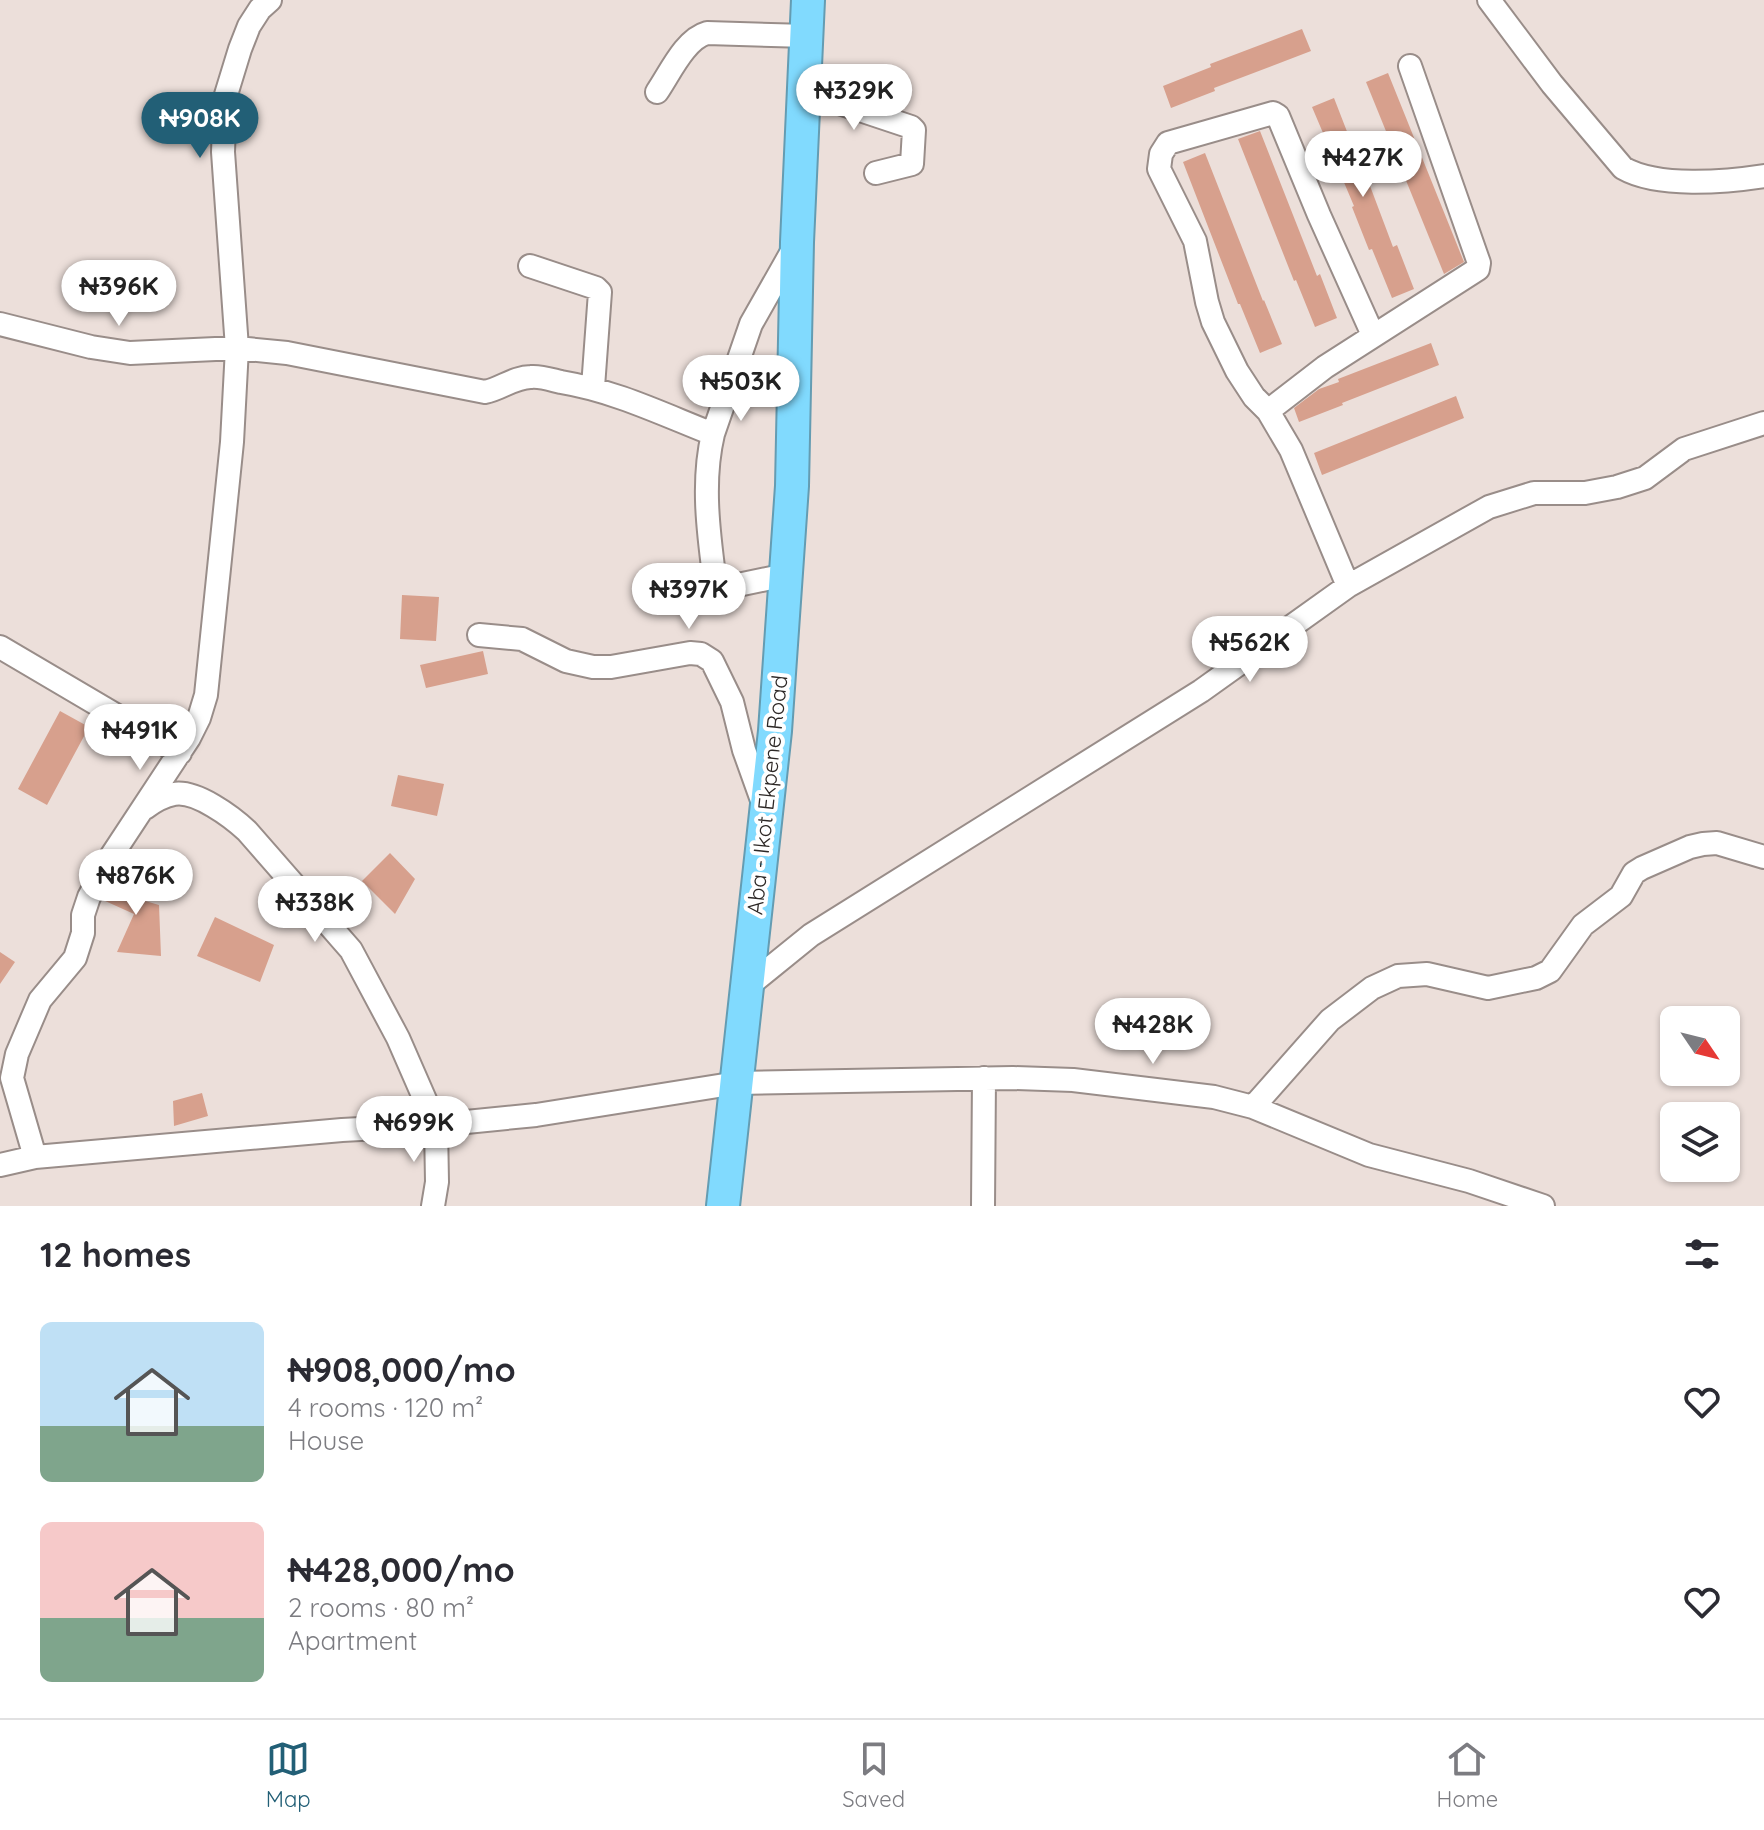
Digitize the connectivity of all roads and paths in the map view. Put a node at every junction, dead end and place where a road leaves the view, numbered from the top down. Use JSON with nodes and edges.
{"nodes":[{"id":1,"x":270,"y":0,"type":"edge"},
{"id":2,"x":808,"y":0,"type":"edge"},
{"id":3,"x":1489,"y":0,"type":"edge"},
{"id":4,"x":807,"y":36,"type":"junction"},
{"id":5,"x":1410,"y":66,"type":"dead end"},
{"id":6,"x":803,"y":91,"type":"junction"},
{"id":7,"x":657,"y":92,"type":"dead end"},
{"id":8,"x":876,"y":173,"type":"dead end"},
{"id":9,"x":1764,"y":176,"type":"edge"},
{"id":10,"x":797,"y":242,"type":"junction"},
{"id":11,"x":530,"y":266,"type":"dead end"},
{"id":12,"x":0,"y":324,"type":"edge"},
{"id":13,"x":1373,"y":335,"type":"junction"},
{"id":14,"x":237,"y":348,"type":"junction"},
{"id":15,"x":593,"y":387,"type":"junction"},
{"id":16,"x":1268,"y":411,"type":"junction"},
{"id":17,"x":1764,"y":423,"type":"edge"},
{"id":18,"x":713,"y":434,"type":"junction"},
{"id":19,"x":786,"y":575,"type":"junction"},
{"id":20,"x":1348,"y":586,"type":"junction"},
{"id":21,"x":479,"y":635,"type":"dead end"},
{"id":22,"x":0,"y":647,"type":"edge"},
{"id":23,"x":177,"y":757,"type":"junction"},
{"id":24,"x":188,"y":794,"type":"junction"},
{"id":25,"x":143,"y":809,"type":"junction"},
{"id":26,"x":766,"y":812,"type":"junction"},
{"id":27,"x":1764,"y":857,"type":"edge"},
{"id":28,"x":748,"y":986,"type":"junction"},
{"id":29,"x":984,"y":1078,"type":"junction"},
{"id":30,"x":737,"y":1083,"type":"junction"},
{"id":31,"x":1253,"y":1107,"type":"junction"},
{"id":32,"x":436,"y":1125,"type":"junction"},
{"id":33,"x":35,"y":1157,"type":"junction"},
{"id":34,"x":0,"y":1165,"type":"edge"},
{"id":35,"x":433,"y":1206,"type":"edge"},
{"id":36,"x":723,"y":1206,"type":"edge"},
{"id":37,"x":983,"y":1206,"type":"edge"},
{"id":38,"x":1543,"y":1206,"type":"edge"}],
"edges":[{"from":1,"to":14,"type":"street"},
{"from":2,"to":4,"type":"highway","name":"Aba - Ikot Ekpene Road"},
{"from":3,"to":9,"type":"street"},
{"from":4,"to":6,"type":"highway","name":"Aba - Ikot Ekpene Road"},
{"from":4,"to":7,"type":"street"},
{"from":5,"to":13,"type":"street"},
{"from":6,"to":8,"type":"street"},
{"from":6,"to":10,"type":"highway","name":"Aba - Ikot Ekpene Road"},
{"from":10,"to":18,"type":"street"},
{"from":10,"to":19,"type":"highway","name":"Aba - Ikot Ekpene Road"},
{"from":11,"to":15,"type":"street"},
{"from":12,"to":14,"type":"street"},
{"from":13,"to":16,"type":"street"},
{"from":13,"to":16,"type":"street"},
{"from":14,"to":15,"type":"street"},
{"from":14,"to":23,"type":"street"},
{"from":15,"to":18,"type":"street"},
{"from":16,"to":20,"type":"street"},
{"from":17,"to":20,"type":"street"},
{"from":18,"to":19,"type":"street"},
{"from":19,"to":26,"type":"highway","name":"Aba - Ikot Ekpene Road"},
{"from":20,"to":28,"type":"street"},
{"from":21,"to":26,"type":"street"},
{"from":22,"to":23,"type":"street"},
{"from":23,"to":24,"type":"street"},
{"from":23,"to":25,"type":"street"},
{"from":24,"to":25,"type":"street"},
{"from":24,"to":32,"type":"street"},
{"from":25,"to":33,"type":"street"},
{"from":26,"to":28,"type":"highway","name":"Aba - Ikot Ekpene Road"},
{"from":27,"to":31,"type":"street"},
{"from":28,"to":30,"type":"highway","name":"Aba - Ikot Ekpene Road"},
{"from":29,"to":30,"type":"street"},
{"from":29,"to":31,"type":"street"},
{"from":29,"to":37,"type":"street"},
{"from":30,"to":32,"type":"street"},
{"from":30,"to":36,"type":"highway","name":"Aba - Ikot Ekpene Road"},
{"from":31,"to":38,"type":"street"},
{"from":32,"to":33,"type":"street"},
{"from":32,"to":35,"type":"street"},
{"from":33,"to":34,"type":"street"}]}
